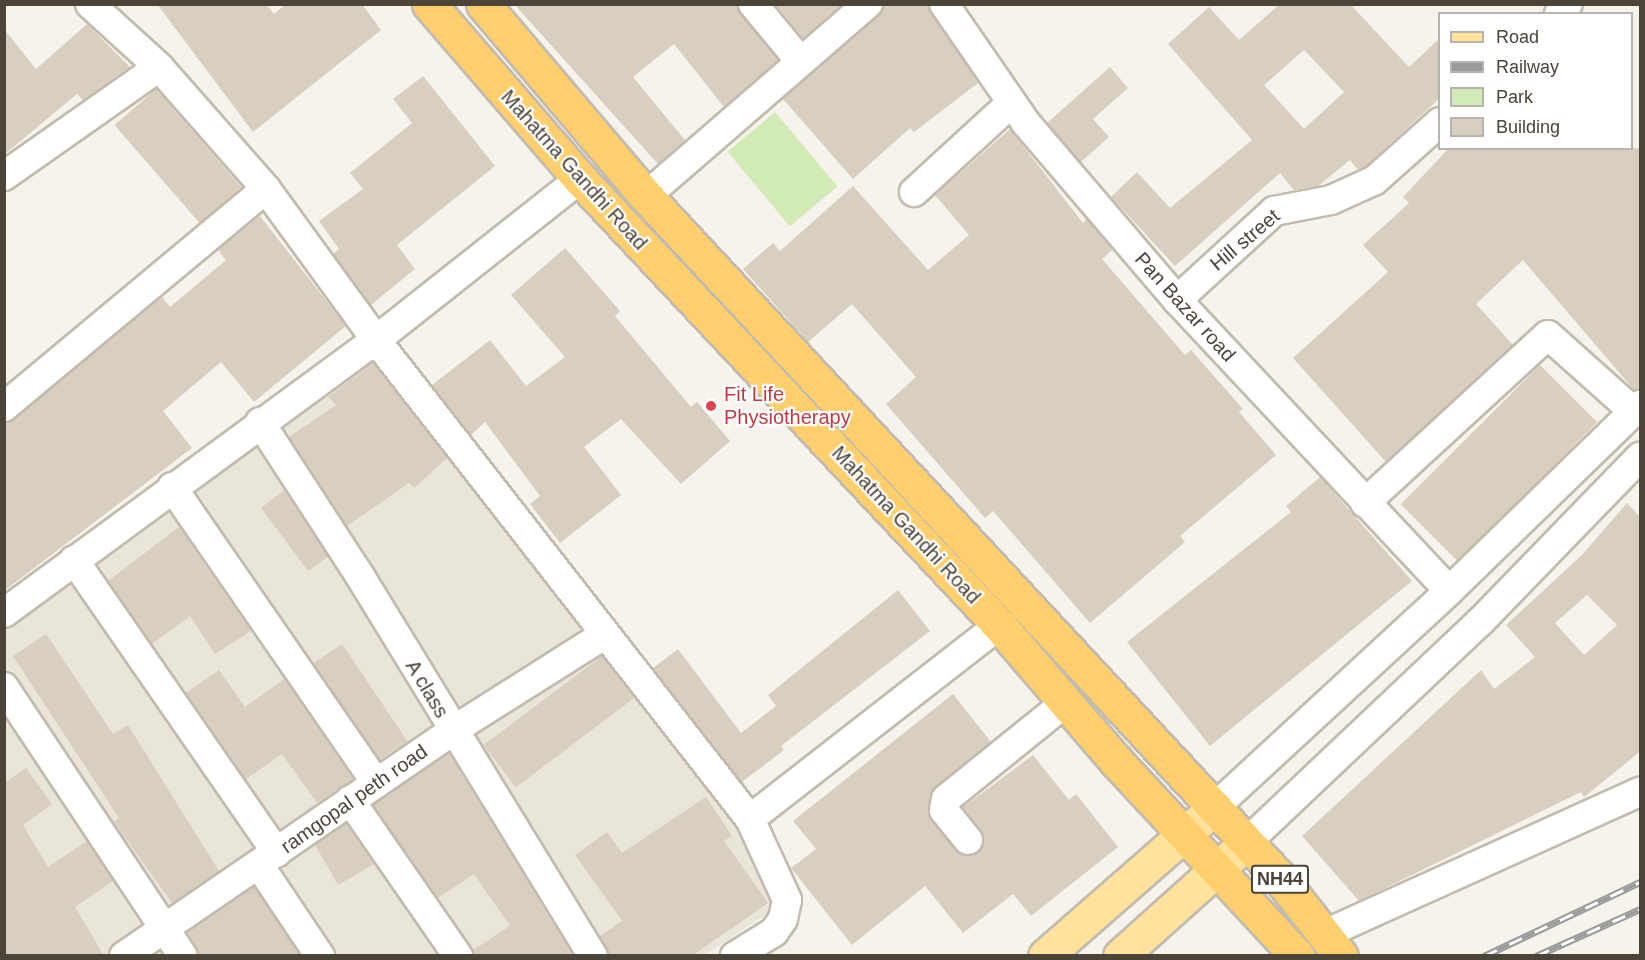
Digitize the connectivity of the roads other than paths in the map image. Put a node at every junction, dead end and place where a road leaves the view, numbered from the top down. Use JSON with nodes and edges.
{"nodes":[{"id":1,"x":90,"y":4,"type":"edge"},
{"id":2,"x":429,"y":4,"type":"edge"},
{"id":3,"x":753,"y":4,"type":"edge"},
{"id":4,"x":868,"y":4,"type":"edge"},
{"id":5,"x":944,"y":4,"type":"edge"},
{"id":6,"x":487,"y":6,"type":"edge"},
{"id":7,"x":801,"y":62,"type":"junction"},
{"id":8,"x":159,"y":67,"type":"junction"},
{"id":9,"x":1011,"y":103,"type":"junction"},
{"id":10,"x":1438,"y":124,"type":"edge"},
{"id":11,"x":4,"y":176,"type":"edge"},
{"id":12,"x":580,"y":179,"type":"junction"},
{"id":13,"x":266,"y":189,"type":"junction"},
{"id":14,"x":914,"y":192,"type":"dead end"},
{"id":15,"x":646,"y":196,"type":"junction"},
{"id":16,"x":1177,"y":300,"type":"junction"},
{"id":17,"x":376,"y":340,"type":"junction"},
{"id":18,"x":4,"y":407,"type":"edge"},
{"id":19,"x":1637,"y":408,"type":"edge"},
{"id":20,"x":260,"y":422,"type":"junction"},
{"id":21,"x":1641,"y":457,"type":"edge"},
{"id":22,"x":172,"y":487,"type":"junction"},
{"id":23,"x":1365,"y":503,"type":"junction"},
{"id":24,"x":74,"y":560,"type":"junction"},
{"id":25,"x":1449,"y":591,"type":"junction"},
{"id":26,"x":4,"y":613,"type":"edge"},
{"id":27,"x":999,"y":624,"type":"junction"},
{"id":28,"x":604,"y":635,"type":"junction"},
{"id":29,"x":4,"y":687,"type":"edge"},
{"id":30,"x":1065,"y":703,"type":"junction"},
{"id":31,"x":452,"y":731,"type":"junction"},
{"id":32,"x":376,"y":783,"type":"junction"},
{"id":33,"x":1641,"y":792,"type":"edge"},
{"id":34,"x":350,"y":800,"type":"junction"},
{"id":35,"x":1214,"y":808,"type":"junction"},
{"id":36,"x":750,"y":819,"type":"junction"},
{"id":37,"x":1185,"y":836,"type":"junction"},
{"id":38,"x":968,"y":840,"type":"dead end"},
{"id":39,"x":1246,"y":843,"type":"junction"},
{"id":40,"x":268,"y":859,"type":"junction"},
{"id":41,"x":1216,"y":870,"type":"junction"},
{"id":42,"x":167,"y":930,"type":"junction"},
{"id":43,"x":1333,"y":945,"type":"edge"},
{"id":44,"x":124,"y":956,"type":"edge"},
{"id":45,"x":183,"y":956,"type":"edge"},
{"id":46,"x":320,"y":956,"type":"edge"},
{"id":47,"x":458,"y":956,"type":"edge"},
{"id":48,"x":593,"y":956,"type":"edge"},
{"id":49,"x":735,"y":956,"type":"edge"},
{"id":50,"x":1045,"y":956,"type":"edge"},
{"id":51,"x":1120,"y":956,"type":"edge"},
{"id":52,"x":1297,"y":956,"type":"edge"}],
"edges":[{"from":1,"to":8,"type":"street"},
{"from":2,"to":12,"type":"highway","name":"Mahatma Gandhi Road","number":"NH44"},
{"from":3,"to":7,"type":"street"},
{"from":4,"to":7,"type":"street"},
{"from":5,"to":9,"type":"street","name":"Pan Bazar road"},
{"from":6,"to":15,"type":"highway","name":"Mahatma Gandhi Road","number":"NH44"},
{"from":7,"to":15,"type":"street"},
{"from":8,"to":11,"type":"street"},
{"from":8,"to":13,"type":"street"},
{"from":9,"to":14,"type":"street"},
{"from":9,"to":16,"type":"street","name":"Pan Bazar road"},
{"from":10,"to":16,"type":"street","name":"Hill street"},
{"from":12,"to":17,"type":"street"},
{"from":12,"to":27,"type":"highway","name":"Mahatma Gandhi Road","number":"NH44"},
{"from":13,"to":17,"type":"street"},
{"from":13,"to":18,"type":"street"},
{"from":15,"to":35,"type":"highway","name":"Mahatma Gandhi Road","number":"NH44"},
{"from":16,"to":23,"type":"street","name":"Pan Bazar road"},
{"from":17,"to":20,"type":"street"},
{"from":17,"to":28,"type":"street"},
{"from":19,"to":23,"type":"street"},
{"from":19,"to":25,"type":"street"},
{"from":20,"to":22,"type":"street"},
{"from":20,"to":31,"type":"street","name":"A class"},
{"from":21,"to":39,"type":"street"},
{"from":22,"to":24,"type":"street"},
{"from":22,"to":32,"type":"street"},
{"from":23,"to":25,"type":"street","name":"Pan Bazar road"},
{"from":24,"to":26,"type":"street"},
{"from":24,"to":40,"type":"street"},
{"from":25,"to":35,"type":"street"},
{"from":27,"to":30,"type":"highway","name":"Mahatma Gandhi Road","number":"NH44"},
{"from":27,"to":36,"type":"street"},
{"from":28,"to":31,"type":"street","name":"ramgopal peth road"},
{"from":28,"to":36,"type":"street"},
{"from":29,"to":42,"type":"street"},
{"from":30,"to":37,"type":"highway","name":"Mahatma Gandhi Road","number":"NH44"},
{"from":30,"to":38,"type":"street"},
{"from":31,"to":32,"type":"street","name":"ramgopal peth road"},
{"from":31,"to":48,"type":"street","name":"A class"},
{"from":32,"to":34,"type":"street","name":"ramgopal peth road"},
{"from":33,"to":43,"type":"street"},
{"from":34,"to":40,"type":"street","name":"ramgopal peth road"},
{"from":34,"to":47,"type":"street"},
{"from":35,"to":37,"type":"main road"},
{"from":35,"to":39,"type":"highway","number":"NH44"},
{"from":36,"to":49,"type":"street"},
{"from":37,"to":41,"type":"highway","number":"NH44"},
{"from":37,"to":50,"type":"main road"},
{"from":39,"to":41,"type":"main road"},
{"from":39,"to":43,"type":"highway","number":"NH44"},
{"from":40,"to":42,"type":"street","name":"ramgopal peth road"},
{"from":40,"to":46,"type":"street"},
{"from":41,"to":51,"type":"main road"},
{"from":41,"to":52,"type":"highway","number":"NH44"},
{"from":42,"to":44,"type":"street","name":"ramgopal peth road"},
{"from":42,"to":45,"type":"street"}]}
